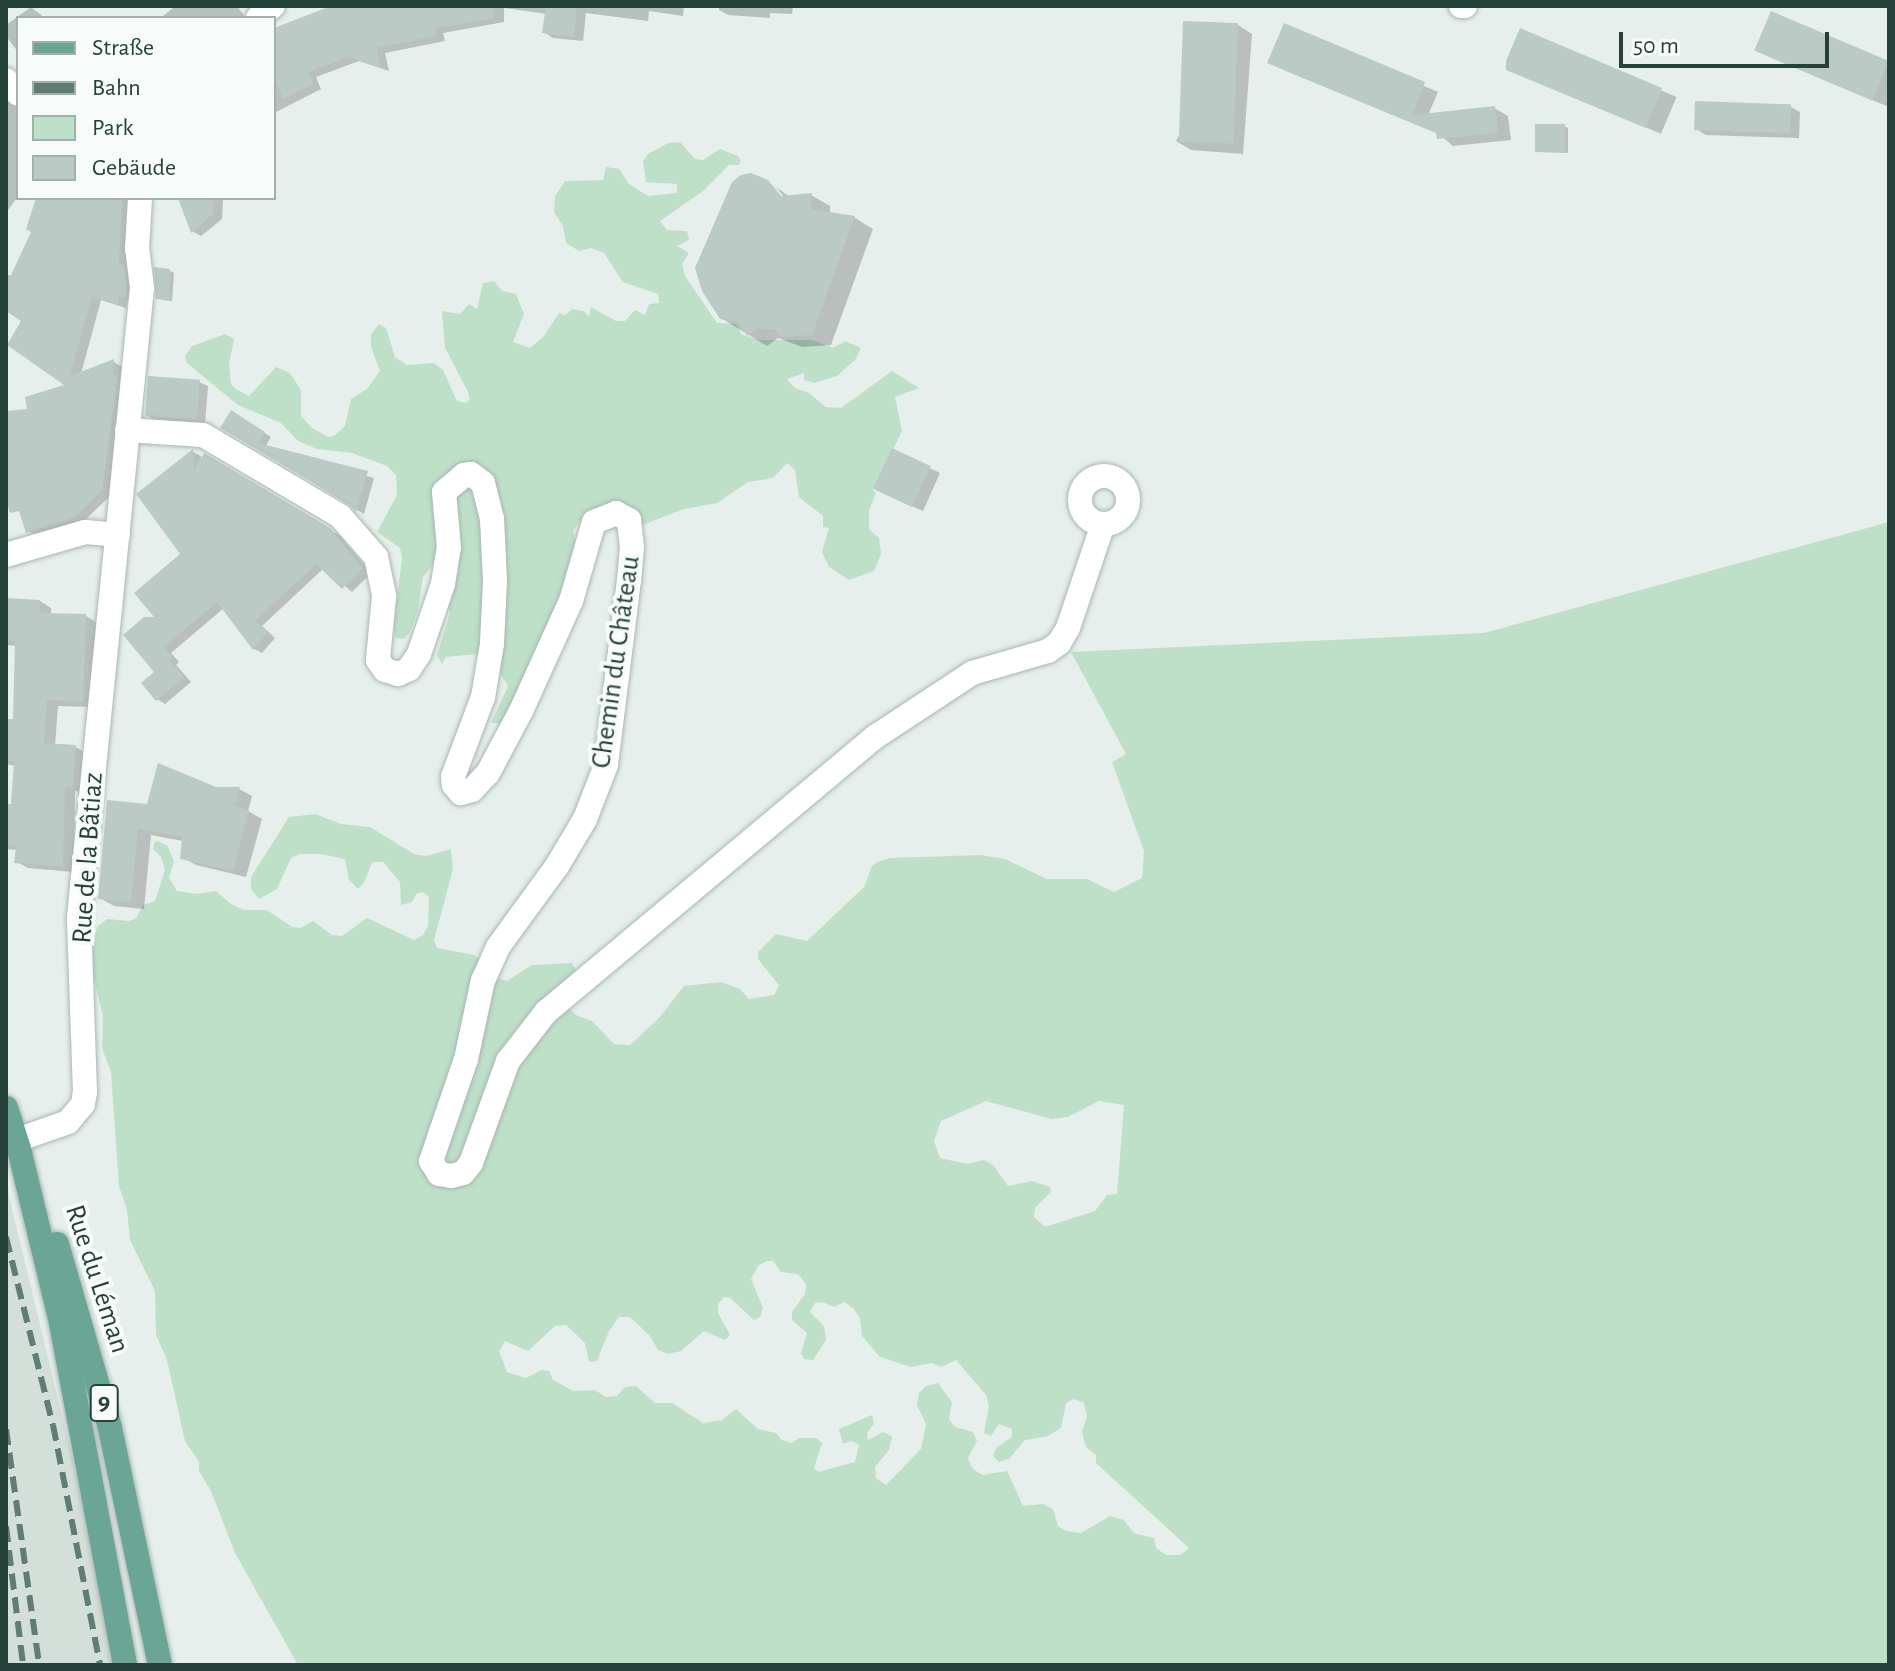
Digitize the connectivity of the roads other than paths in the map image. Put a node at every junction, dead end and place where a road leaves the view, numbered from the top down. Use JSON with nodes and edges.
{"nodes":[{"id":1,"x":140,"y":200,"type":"edge"},
{"id":2,"x":127,"y":430,"type":"junction"},
{"id":3,"x":1103,"y":524,"type":"dead end"},
{"id":4,"x":118,"y":535,"type":"junction"},
{"id":5,"x":6,"y":555,"type":"edge"},
{"id":6,"x":6,"y":1108,"type":"edge"},
{"id":7,"x":18,"y":1144,"type":"junction"},
{"id":8,"x":125,"y":1665,"type":"edge"},
{"id":9,"x":160,"y":1665,"type":"edge"}],
"edges":[{"from":1,"to":2,"type":"street"},
{"from":2,"to":3,"type":"street","name":"Chemin du Château"},
{"from":2,"to":4,"type":"street","name":"Rue de la Bâtiaz"},
{"from":4,"to":5,"type":"street"},
{"from":4,"to":7,"type":"street","name":"Rue de la Bâtiaz"},
{"from":6,"to":7,"type":"main road","name":"Rue du Léman","number":"9"},
{"from":7,"to":8,"type":"main road","name":"Rue du Léman","number":"9"},
{"from":7,"to":9,"type":"main road","name":"Rue du Léman","number":"9"}]}
